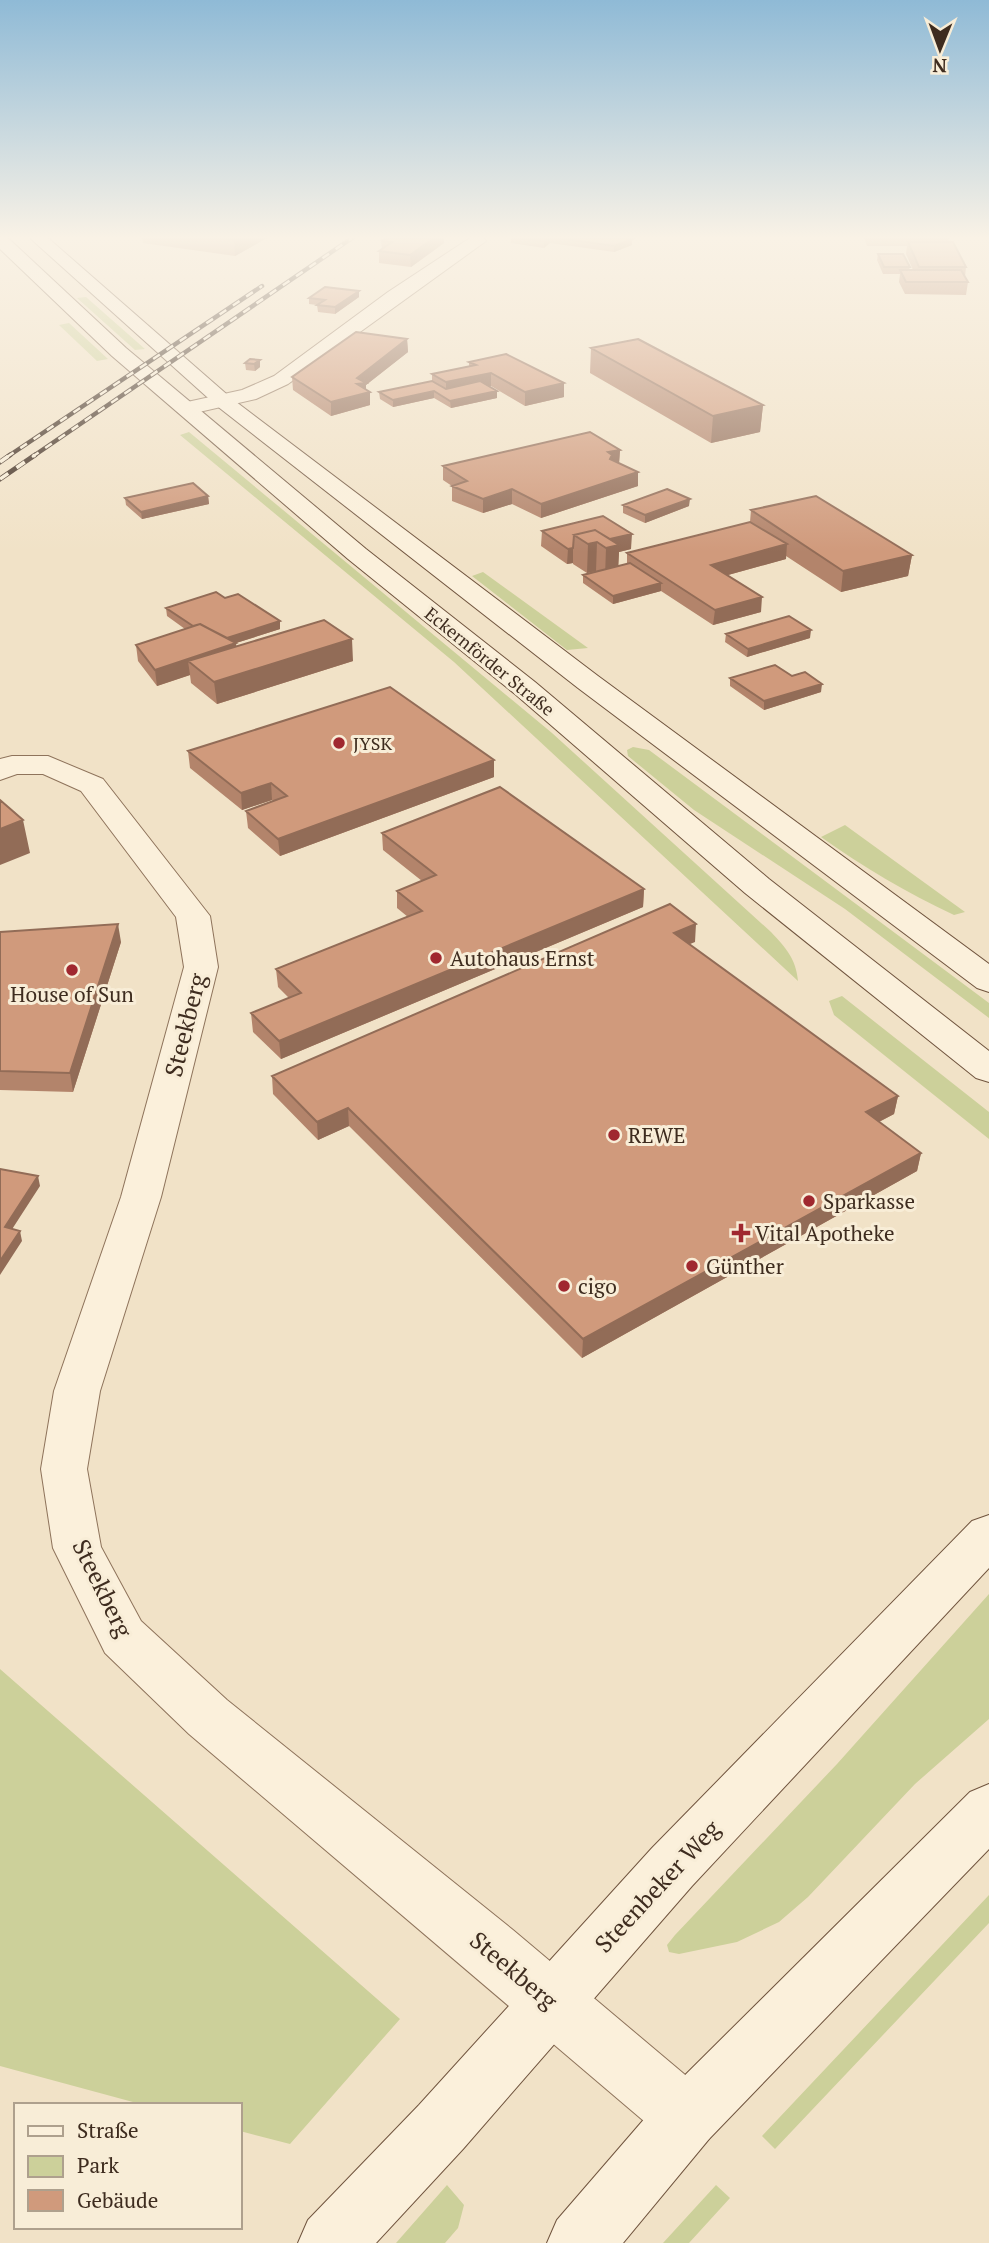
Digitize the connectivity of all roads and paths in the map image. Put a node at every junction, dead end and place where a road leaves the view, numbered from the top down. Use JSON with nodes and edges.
{"nodes":[{"id":1,"x":109,"y":343,"type":"edge"},
{"id":2,"x":156,"y":343,"type":"edge"},
{"id":3,"x":332,"y":343,"type":"edge"},
{"id":4,"x":223,"y":402,"type":"junction"},
{"id":5,"x":186,"y":409,"type":"junction"},
{"id":6,"x":0,"y":771,"type":"edge"},
{"id":7,"x":989,"y":981,"type":"edge"},
{"id":8,"x":989,"y":1070,"type":"edge"},
{"id":9,"x":989,"y":1535,"type":"edge"},
{"id":10,"x":989,"y":1810,"type":"edge"},
{"id":11,"x":552,"y":2001,"type":"junction"},
{"id":12,"x":687,"y":2117,"type":"junction"},
{"id":13,"x":331,"y":2243,"type":"edge"},
{"id":14,"x":580,"y":2243,"type":"edge"}],
"edges":[{"from":1,"to":5,"type":"main road","name":"Eckernförder Straße"},
{"from":2,"to":4,"type":"main road","name":"Eckernförder Straße"},
{"from":3,"to":4,"type":"main road"},
{"from":4,"to":5,"type":"main road"},
{"from":4,"to":7,"type":"main road","name":"Eckernförder Straße"},
{"from":5,"to":8,"type":"main road","name":"Eckernförder Straße"},
{"from":6,"to":11,"type":"main road","name":"Steekberg"},
{"from":9,"to":11,"type":"main road","name":"Steenbeker Weg"},
{"from":10,"to":12,"type":"main road"},
{"from":11,"to":12,"type":"main road","name":"Steekberg"},
{"from":11,"to":13,"type":"main road","name":"Steenbeker Weg"},
{"from":12,"to":14,"type":"main road"}]}
